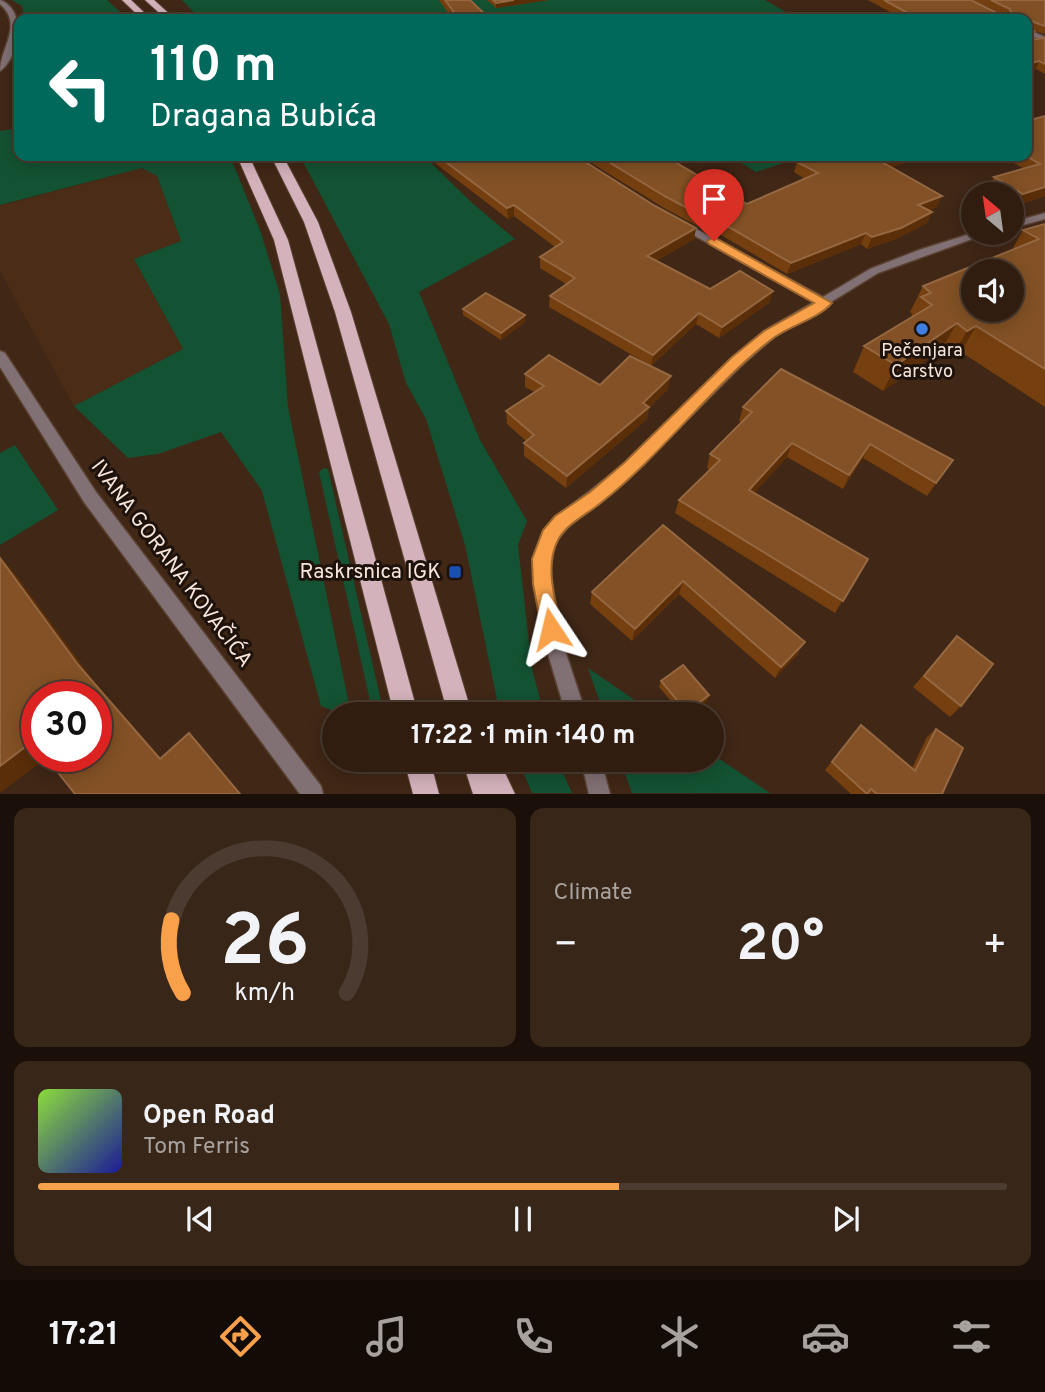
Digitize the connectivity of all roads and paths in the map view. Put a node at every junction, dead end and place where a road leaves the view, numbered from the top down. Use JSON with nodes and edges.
{"nodes":[{"id":1,"x":126,"y":0,"type":"edge"},
{"id":2,"x":149,"y":0,"type":"edge"},
{"id":3,"x":0,"y":1,"type":"edge"},
{"id":4,"x":141,"y":14,"type":"edge"},
{"id":5,"x":165,"y":14,"type":"edge"},
{"id":6,"x":14,"y":17,"type":"edge"},
{"id":7,"x":5,"y":52,"type":"edge"},
{"id":8,"x":0,"y":69,"type":"edge"},
{"id":9,"x":245,"y":161,"type":"edge"},
{"id":10,"x":280,"y":161,"type":"edge"},
{"id":11,"x":1045,"y":216,"type":"edge"},
{"id":12,"x":670,"y":218,"type":"edge"},
{"id":13,"x":1024,"y":222,"type":"edge"},
{"id":14,"x":961,"y":240,"type":"edge"},
{"id":15,"x":825,"y":303,"type":"junction"},
{"id":16,"x":0,"y":356,"type":"edge"},
{"id":17,"x":403,"y":702,"type":"edge"},
{"id":18,"x":457,"y":702,"type":"edge"},
{"id":19,"x":572,"y":702,"type":"edge"},
{"id":20,"x":420,"y":772,"type":"edge"},
{"id":21,"x":479,"y":772,"type":"edge"},
{"id":22,"x":491,"y":772,"type":"edge"},
{"id":23,"x":594,"y":772,"type":"edge"},
{"id":24,"x":313,"y":793,"type":"edge"},
{"id":25,"x":426,"y":793,"type":"edge"},
{"id":26,"x":486,"y":793,"type":"edge"},
{"id":27,"x":502,"y":793,"type":"edge"},
{"id":28,"x":600,"y":793,"type":"edge"}],
"edges":[{"from":1,"to":4,"type":"main road"},
{"from":2,"to":5,"type":"main road"},
{"from":3,"to":6,"type":"street"},
{"from":7,"to":8,"type":"street"},
{"from":9,"to":17,"type":"main road"},
{"from":10,"to":18,"type":"main road"},
{"from":11,"to":13,"type":"street"},
{"from":12,"to":15,"type":"street"},
{"from":14,"to":15,"type":"street"},
{"from":15,"to":19,"type":"street"},
{"from":16,"to":24,"type":"street","name":"IVANA GORANA KOVAČIĆA"},
{"from":20,"to":25,"type":"main road"},
{"from":21,"to":26,"type":"main road"},
{"from":22,"to":27,"type":"main road"},
{"from":23,"to":28,"type":"street"}]}
